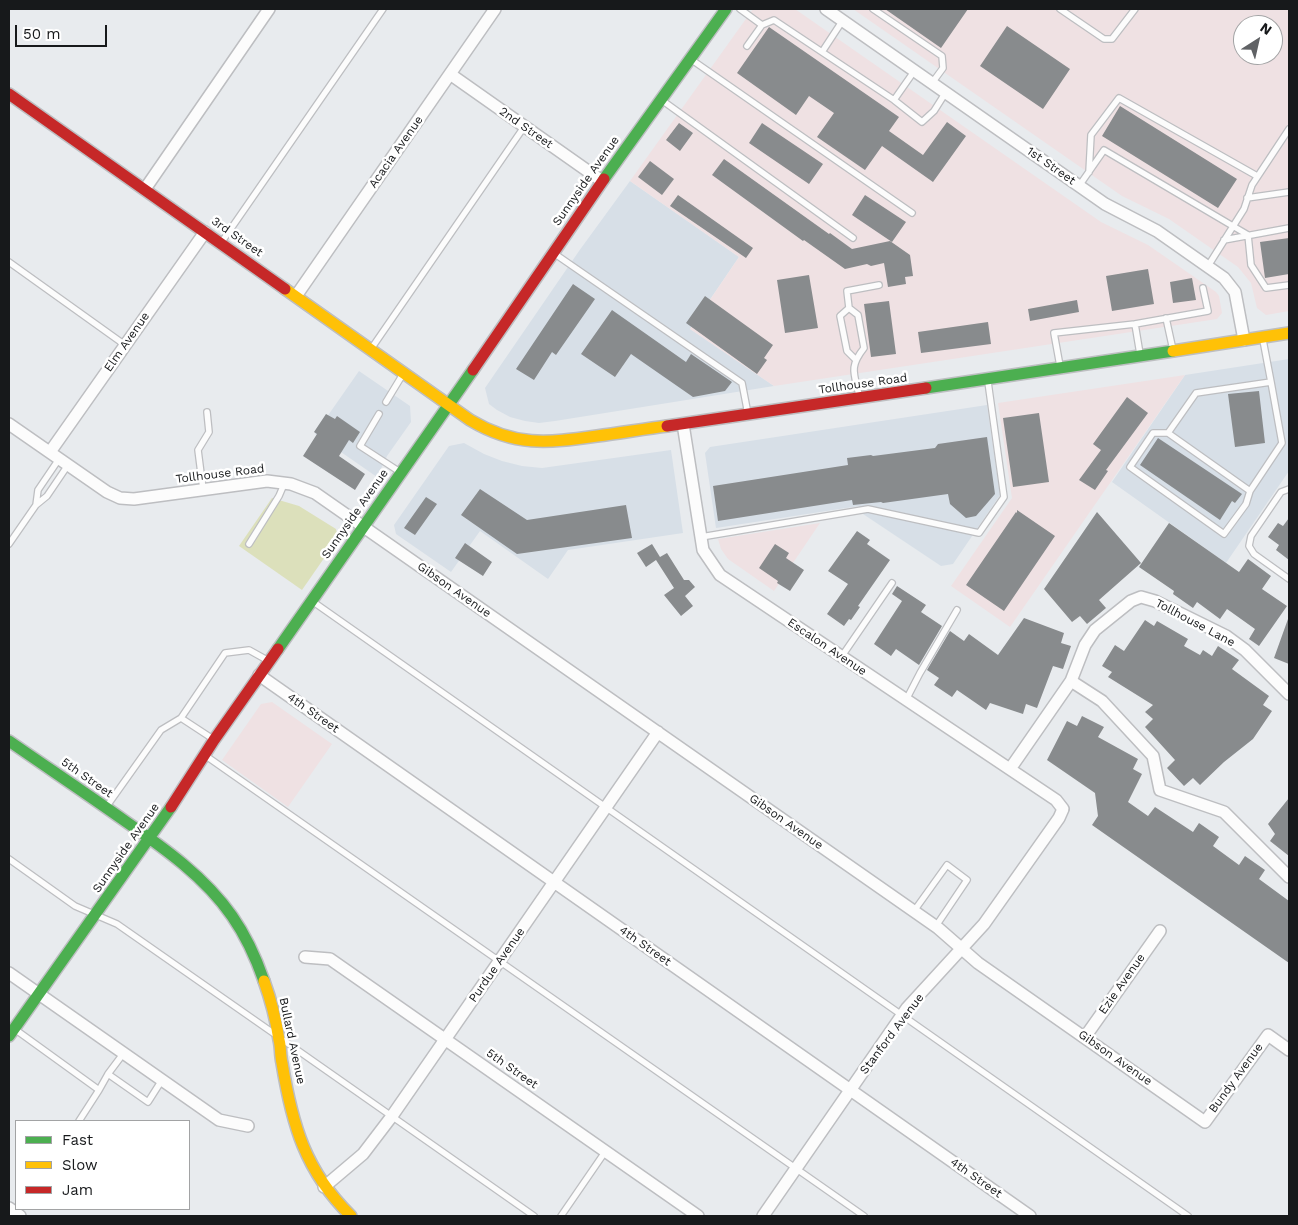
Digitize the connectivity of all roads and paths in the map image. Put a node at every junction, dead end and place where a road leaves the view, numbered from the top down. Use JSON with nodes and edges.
{"nodes":[{"id":1,"x":269,"y":9,"type":"edge"},
{"id":2,"x":383,"y":9,"type":"edge"},
{"id":3,"x":495,"y":9,"type":"edge"},
{"id":4,"x":726,"y":9,"type":"edge"},
{"id":5,"x":740,"y":9,"type":"edge"},
{"id":6,"x":826,"y":9,"type":"edge"},
{"id":7,"x":873,"y":9,"type":"edge"},
{"id":8,"x":1060,"y":9,"type":"edge"},
{"id":9,"x":1135,"y":9,"type":"edge"},
{"id":10,"x":842,"y":20,"type":"junction"},
{"id":11,"x":762,"y":25,"type":"junction"},
{"id":12,"x":747,"y":46,"type":"dead end"},
{"id":13,"x":822,"y":52,"type":"junction"},
{"id":14,"x":690,"y":59,"type":"junction"},
{"id":15,"x":915,"y":70,"type":"junction"},
{"id":16,"x":450,"y":74,"type":"junction"},
{"id":17,"x":932,"y":83,"type":"junction"},
{"id":18,"x":946,"y":92,"type":"junction"},
{"id":19,"x":9,"y":94,"type":"edge"},
{"id":20,"x":661,"y":99,"type":"junction"},
{"id":21,"x":894,"y":100,"type":"junction"},
{"id":22,"x":524,"y":127,"type":"junction"},
{"id":23,"x":1289,"y":129,"type":"edge"},
{"id":24,"x":1089,"y":172,"type":"junction"},
{"id":25,"x":1257,"y":176,"type":"junction"},
{"id":26,"x":602,"y":181,"type":"junction"},
{"id":27,"x":1079,"y":186,"type":"junction"},
{"id":28,"x":145,"y":189,"type":"junction"},
{"id":29,"x":1289,"y":192,"type":"edge"},
{"id":30,"x":1247,"y":198,"type":"junction"},
{"id":31,"x":912,"y":213,"type":"dead end"},
{"id":32,"x":1233,"y":226,"type":"junction"},
{"id":33,"x":1289,"y":228,"type":"edge"},
{"id":34,"x":205,"y":232,"type":"junction"},
{"id":35,"x":1248,"y":235,"type":"junction"},
{"id":36,"x":853,"y":238,"type":"dead end"},
{"id":37,"x":1224,"y":240,"type":"junction"},
{"id":38,"x":221,"y":243,"type":"junction"},
{"id":39,"x":554,"y":252,"type":"junction"},
{"id":40,"x":9,"y":262,"type":"edge"},
{"id":41,"x":1208,"y":266,"type":"junction"},
{"id":42,"x":879,"y":285,"type":"dead end"},
{"id":43,"x":1289,"y":285,"type":"edge"},
{"id":44,"x":1203,"y":288,"type":"dead end"},
{"id":45,"x":296,"y":296,"type":"junction"},
{"id":46,"x":849,"y":308,"type":"junction"},
{"id":47,"x":1166,"y":318,"type":"junction"},
{"id":48,"x":1135,"y":324,"type":"junction"},
{"id":49,"x":1289,"y":333,"type":"edge"},
{"id":50,"x":1263,"y":338,"type":"junction"},
{"id":51,"x":1244,"y":340,"type":"junction"},
{"id":52,"x":125,"y":344,"type":"junction"},
{"id":53,"x":371,"y":349,"type":"junction"},
{"id":54,"x":1173,"y":351,"type":"junction"},
{"id":55,"x":1140,"y":356,"type":"junction"},
{"id":56,"x":855,"y":359,"type":"junction"},
{"id":57,"x":1060,"y":368,"type":"junction"},
{"id":58,"x":404,"y":372,"type":"junction"},
{"id":59,"x":988,"y":380,"type":"junction"},
{"id":60,"x":1271,"y":382,"type":"junction"},
{"id":61,"x":859,"y":397,"type":"junction"},
{"id":62,"x":386,"y":402,"type":"dead end"},
{"id":63,"x":449,"y":404,"type":"junction"},
{"id":64,"x":207,"y":412,"type":"dead end"},
{"id":65,"x":379,"y":414,"type":"dead end"},
{"id":66,"x":748,"y":415,"type":"junction"},
{"id":67,"x":9,"y":424,"type":"edge"},
{"id":68,"x":683,"y":424,"type":"junction"},
{"id":69,"x":1168,"y":433,"type":"junction"},
{"id":70,"x":1282,"y":443,"type":"junction"},
{"id":71,"x":1289,"y":443,"type":"edge"},
{"id":72,"x":59,"y":459,"type":"junction"},
{"id":73,"x":401,"y":472,"type":"junction"},
{"id":74,"x":284,"y":482,"type":"junction"},
{"id":75,"x":203,"y":488,"type":"junction"},
{"id":76,"x":1289,"y":489,"type":"edge"},
{"id":77,"x":1250,"y":491,"type":"junction"},
{"id":78,"x":36,"y":505,"type":"junction"},
{"id":79,"x":363,"y":526,"type":"junction"},
{"id":80,"x":701,"y":537,"type":"junction"},
{"id":81,"x":9,"y":544,"type":"edge"},
{"id":82,"x":249,"y":544,"type":"dead end"},
{"id":83,"x":1289,"y":579,"type":"edge"},
{"id":84,"x":892,"y":583,"type":"dead end"},
{"id":85,"x":311,"y":600,"type":"junction"},
{"id":86,"x":957,"y":610,"type":"dead end"},
{"id":87,"x":842,"y":656,"type":"junction"},
{"id":88,"x":268,"y":661,"type":"junction"},
{"id":89,"x":259,"y":675,"type":"junction"},
{"id":90,"x":1071,"y":681,"type":"junction"},
{"id":91,"x":1289,"y":694,"type":"edge"},
{"id":92,"x":906,"y":700,"type":"junction"},
{"id":93,"x":181,"y":718,"type":"junction"},
{"id":94,"x":658,"y":732,"type":"junction"},
{"id":95,"x":9,"y":740,"type":"edge"},
{"id":96,"x":214,"y":740,"type":"junction"},
{"id":97,"x":204,"y":755,"type":"junction"},
{"id":98,"x":1010,"y":770,"type":"junction"},
{"id":99,"x":607,"y":807,"type":"junction"},
{"id":100,"x":106,"y":808,"type":"junction"},
{"id":101,"x":1063,"y":808,"type":"joint"},
{"id":102,"x":150,"y":839,"type":"junction"},
{"id":103,"x":9,"y":859,"type":"edge"},
{"id":104,"x":1289,"y":877,"type":"edge"},
{"id":105,"x":555,"y":883,"type":"junction"},
{"id":106,"x":914,"y":912,"type":"junction"},
{"id":107,"x":95,"y":915,"type":"junction"},
{"id":108,"x":936,"y":926,"type":"junction"},
{"id":109,"x":1160,"y":931,"type":"dead end"},
{"id":110,"x":961,"y":949,"type":"junction"},
{"id":111,"x":305,"y":958,"type":"dead end"},
{"id":112,"x":500,"y":962,"type":"junction"},
{"id":113,"x":9,"y":974,"type":"edge"},
{"id":114,"x":38,"y":994,"type":"junction"},
{"id":115,"x":903,"y":1015,"type":"junction"},
{"id":116,"x":12,"y":1033,"type":"edge"},
{"id":117,"x":279,"y":1037,"type":"junction"},
{"id":118,"x":1085,"y":1037,"type":"junction"},
{"id":119,"x":444,"y":1039,"type":"junction"},
{"id":120,"x":1289,"y":1050,"type":"edge"},
{"id":121,"x":123,"y":1054,"type":"junction"},
{"id":122,"x":108,"y":1074,"type":"junction"},
{"id":123,"x":162,"y":1080,"type":"junction"},
{"id":124,"x":99,"y":1090,"type":"junction"},
{"id":125,"x":850,"y":1090,"type":"junction"},
{"id":126,"x":392,"y":1116,"type":"junction"},
{"id":127,"x":79,"y":1120,"type":"edge"},
{"id":128,"x":1205,"y":1122,"type":"joint"},
{"id":129,"x":248,"y":1126,"type":"dead end"},
{"id":130,"x":605,"y":1152,"type":"junction"},
{"id":131,"x":796,"y":1168,"type":"junction"},
{"id":132,"x":324,"y":1187,"type":"junction"},
{"id":133,"x":9,"y":1208,"type":"edge"},
{"id":134,"x":20,"y":1216,"type":"edge"},
{"id":135,"x":350,"y":1216,"type":"edge"},
{"id":136,"x":534,"y":1216,"type":"edge"},
{"id":137,"x":561,"y":1216,"type":"edge"},
{"id":138,"x":698,"y":1216,"type":"edge"},
{"id":139,"x":763,"y":1216,"type":"edge"},
{"id":140,"x":864,"y":1216,"type":"edge"},
{"id":141,"x":1030,"y":1216,"type":"edge"},
{"id":142,"x":1188,"y":1216,"type":"edge"}],
"edges":[{"from":1,"to":28,"type":"street"},
{"from":2,"to":38,"type":"lane"},
{"from":3,"to":16,"type":"street","name":"Acacia Avenue"},
{"from":4,"to":14,"type":"main road","name":"Sunnyside Avenue"},
{"from":5,"to":11,"type":"lane"},
{"from":6,"to":10,"type":"street","name":"1st Street"},
{"from":7,"to":17,"type":"lane"},
{"from":8,"to":9,"type":"lane"},
{"from":10,"to":13,"type":"lane"},
{"from":10,"to":15,"type":"street","name":"1st Street"},
{"from":11,"to":12,"type":"lane"},
{"from":11,"to":13,"type":"lane"},
{"from":13,"to":21,"type":"lane"},
{"from":14,"to":20,"type":"main road","name":"Sunnyside Avenue"},
{"from":14,"to":31,"type":"lane"},
{"from":15,"to":17,"type":"street","name":"1st Street"},
{"from":15,"to":21,"type":"lane"},
{"from":16,"to":22,"type":"street","name":"2nd Street"},
{"from":16,"to":45,"type":"street","name":"Acacia Avenue"},
{"from":17,"to":18,"type":"street","name":"1st Street"},
{"from":18,"to":21,"type":"lane"},
{"from":18,"to":27,"type":"street","name":"1st Street"},
{"from":19,"to":28,"type":"main road","name":"3rd Street"},
{"from":20,"to":26,"type":"main road","name":"Sunnyside Avenue"},
{"from":20,"to":36,"type":"lane"},
{"from":22,"to":26,"type":"street","name":"2nd Street"},
{"from":22,"to":53,"type":"lane"},
{"from":23,"to":25,"type":"lane"},
{"from":24,"to":25,"type":"lane"},
{"from":24,"to":27,"type":"lane"},
{"from":24,"to":32,"type":"lane"},
{"from":25,"to":30,"type":"lane"},
{"from":26,"to":39,"type":"main road","name":"Sunnyside Avenue"},
{"from":27,"to":41,"type":"street","name":"1st Street"},
{"from":28,"to":34,"type":"main road","name":"3rd Street"},
{"from":29,"to":30,"type":"lane"},
{"from":30,"to":32,"type":"lane"},
{"from":32,"to":35,"type":"lane"},
{"from":32,"to":37,"type":"lane"},
{"from":33,"to":35,"type":"lane"},
{"from":34,"to":38,"type":"main road","name":"3rd Street"},
{"from":34,"to":52,"type":"street","name":"Elm Avenue"},
{"from":35,"to":37,"type":"lane"},
{"from":35,"to":43,"type":"lane"},
{"from":37,"to":41,"type":"lane"},
{"from":38,"to":45,"type":"main road","name":"3rd Street"},
{"from":39,"to":63,"type":"main road","name":"Sunnyside Avenue"},
{"from":39,"to":66,"type":"lane"},
{"from":40,"to":52,"type":"lane"},
{"from":41,"to":51,"type":"street","name":"1st Street"},
{"from":42,"to":46,"type":"lane"},
{"from":44,"to":47,"type":"lane"},
{"from":45,"to":53,"type":"main road","name":"3rd Street"},
{"from":46,"to":56,"type":"lane"},
{"from":46,"to":56,"type":"lane"},
{"from":47,"to":48,"type":"lane"},
{"from":47,"to":54,"type":"lane"},
{"from":48,"to":55,"type":"lane"},
{"from":48,"to":57,"type":"lane"},
{"from":49,"to":50,"type":"main road","name":"Tollhouse Road"},
{"from":50,"to":51,"type":"main road","name":"Tollhouse Road"},
{"from":50,"to":60,"type":"lane"},
{"from":51,"to":54,"type":"main road","name":"Tollhouse Road"},
{"from":52,"to":72,"type":"street","name":"Elm Avenue"},
{"from":53,"to":58,"type":"main road","name":"3rd Street"},
{"from":54,"to":55,"type":"main road","name":"Tollhouse Road"},
{"from":55,"to":57,"type":"main road","name":"Tollhouse Road"},
{"from":56,"to":61,"type":"lane"},
{"from":57,"to":59,"type":"main road","name":"Tollhouse Road"},
{"from":58,"to":62,"type":"lane"},
{"from":58,"to":63,"type":"main road","name":"3rd Street"},
{"from":59,"to":61,"type":"main road","name":"Tollhouse Road"},
{"from":59,"to":80,"type":"lane"},
{"from":60,"to":69,"type":"lane"},
{"from":60,"to":70,"type":"lane"},
{"from":61,"to":66,"type":"main road","name":"Tollhouse Road"},
{"from":63,"to":68,"type":"main road","name":"Tollhouse Road"},
{"from":63,"to":73,"type":"main road","name":"Sunnyside Avenue"},
{"from":64,"to":75,"type":"lane"},
{"from":65,"to":73,"type":"lane"},
{"from":66,"to":68,"type":"main road","name":"Tollhouse Road"},
{"from":67,"to":72,"type":"street"},
{"from":68,"to":80,"type":"street","name":"Escalon Avenue"},
{"from":69,"to":77,"type":"lane"},
{"from":69,"to":77,"type":"lane"},
{"from":70,"to":71,"type":"lane"},
{"from":70,"to":77,"type":"lane"},
{"from":72,"to":75,"type":"street","name":"Tollhouse Road"},
{"from":72,"to":78,"type":"lane"},
{"from":72,"to":78,"type":"lane"},
{"from":73,"to":79,"type":"main road","name":"Sunnyside Avenue"},
{"from":74,"to":75,"type":"street","name":"Tollhouse Road"},
{"from":74,"to":79,"type":"street","name":"Tollhouse Road"},
{"from":74,"to":82,"type":"lane"},
{"from":76,"to":83,"type":"lane"},
{"from":78,"to":81,"type":"lane"},
{"from":79,"to":85,"type":"main road","name":"Sunnyside Avenue"},
{"from":79,"to":94,"type":"street","name":"Gibson Avenue"},
{"from":80,"to":87,"type":"street","name":"Escalon Avenue"},
{"from":84,"to":87,"type":"lane"},
{"from":85,"to":88,"type":"main road","name":"Sunnyside Avenue"},
{"from":85,"to":99,"type":"lane"},
{"from":86,"to":92,"type":"lane"},
{"from":87,"to":92,"type":"street","name":"Escalon Avenue"},
{"from":88,"to":89,"type":"main road","name":"Sunnyside Avenue"},
{"from":88,"to":93,"type":"lane"},
{"from":89,"to":96,"type":"main road","name":"Sunnyside Avenue"},
{"from":89,"to":105,"type":"street","name":"4th Street"},
{"from":90,"to":91,"type":"street","name":"Tollhouse Lane"},
{"from":90,"to":98,"type":"street"},
{"from":90,"to":104,"type":"street"},
{"from":92,"to":98,"type":"street","name":"Escalon Avenue"},
{"from":93,"to":96,"type":"lane"},
{"from":93,"to":100,"type":"lane"},
{"from":94,"to":99,"type":"street","name":"Purdue Avenue"},
{"from":94,"to":106,"type":"street","name":"Gibson Avenue"},
{"from":95,"to":100,"type":"main road","name":"5th Street"},
{"from":96,"to":97,"type":"main road","name":"Sunnyside Avenue"},
{"from":97,"to":102,"type":"main road","name":"Sunnyside Avenue"},
{"from":97,"to":112,"type":"lane"},
{"from":98,"to":101,"type":"street","name":"Escalon Avenue"},
{"from":99,"to":105,"type":"street","name":"Purdue Avenue"},
{"from":99,"to":115,"type":"lane"},
{"from":100,"to":102,"type":"main road","name":"5th Street"},
{"from":101,"to":110,"type":"street","name":"Stanford Avenue"},
{"from":102,"to":107,"type":"main road","name":"Sunnyside Avenue"},
{"from":102,"to":117,"type":"main road","name":"Bullard Avenue"},
{"from":103,"to":107,"type":"lane"},
{"from":105,"to":112,"type":"street","name":"Purdue Avenue"},
{"from":105,"to":125,"type":"street","name":"4th Street"},
{"from":106,"to":108,"type":"street","name":"Gibson Avenue"},
{"from":106,"to":108,"type":"lane"},
{"from":107,"to":114,"type":"main road","name":"Sunnyside Avenue"},
{"from":107,"to":117,"type":"lane"},
{"from":108,"to":110,"type":"street","name":"Gibson Avenue"},
{"from":109,"to":118,"type":"street","name":"Ezie Avenue"},
{"from":110,"to":115,"type":"street","name":"Stanford Avenue"},
{"from":110,"to":118,"type":"street","name":"Gibson Avenue"},
{"from":111,"to":119,"type":"street","name":"5th Street"},
{"from":112,"to":119,"type":"street","name":"Purdue Avenue"},
{"from":112,"to":131,"type":"lane"},
{"from":113,"to":114,"type":"street"},
{"from":114,"to":116,"type":"main road","name":"Sunnyside Avenue"},
{"from":114,"to":121,"type":"street"},
{"from":115,"to":125,"type":"street","name":"Stanford Avenue"},
{"from":115,"to":142,"type":"lane"},
{"from":116,"to":124,"type":"lane"},
{"from":117,"to":126,"type":"lane"},
{"from":117,"to":132,"type":"main road","name":"Bullard Avenue"},
{"from":118,"to":128,"type":"street","name":"Gibson Avenue"},
{"from":119,"to":126,"type":"street","name":"Purdue Avenue"},
{"from":119,"to":130,"type":"street","name":"5th Street"},
{"from":120,"to":128,"type":"street","name":"Bundy Avenue"},
{"from":121,"to":122,"type":"lane"},
{"from":121,"to":123,"type":"street"},
{"from":122,"to":123,"type":"lane"},
{"from":122,"to":124,"type":"lane"},
{"from":123,"to":129,"type":"street"},
{"from":124,"to":127,"type":"lane"},
{"from":125,"to":131,"type":"street","name":"Stanford Avenue"},
{"from":125,"to":141,"type":"street","name":"4th Street"},
{"from":126,"to":132,"type":"street","name":"Purdue Avenue"},
{"from":126,"to":136,"type":"lane"},
{"from":130,"to":137,"type":"lane"},
{"from":130,"to":138,"type":"street","name":"5th Street"},
{"from":131,"to":139,"type":"street","name":"Stanford Avenue"},
{"from":131,"to":140,"type":"lane"},
{"from":132,"to":135,"type":"main road","name":"Bullard Avenue"},
{"from":133,"to":134,"type":"street"}]}
